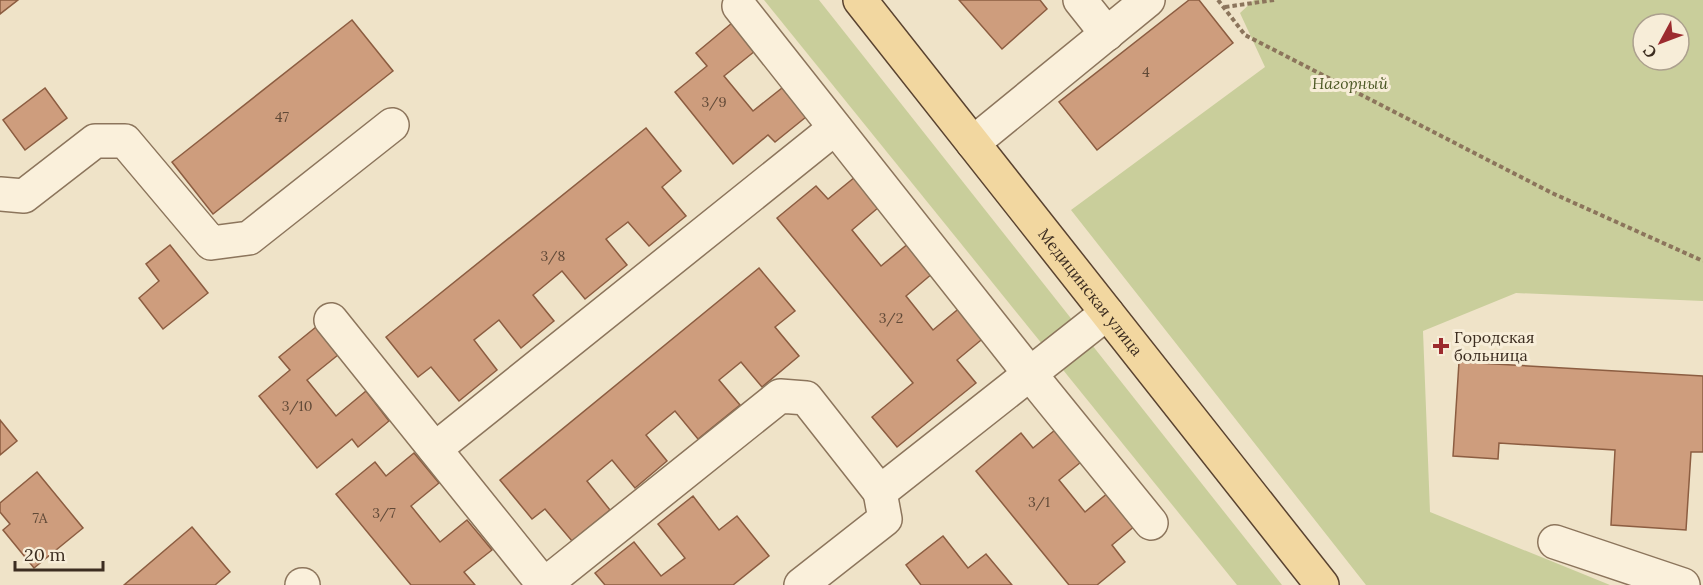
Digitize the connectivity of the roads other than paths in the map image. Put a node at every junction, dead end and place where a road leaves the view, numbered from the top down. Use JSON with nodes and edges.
{"nodes":[{"id":1,"x":860,"y":0,"type":"edge"},
{"id":2,"x":1080,"y":0,"type":"edge"},
{"id":3,"x":1148,"y":0,"type":"edge"},
{"id":4,"x":739,"y":6,"type":"dead end"},
{"id":5,"x":1107,"y":34,"type":"junction"},
{"id":6,"x":392,"y":125,"type":"dead end"},
{"id":7,"x":835,"y":129,"type":"junction"},
{"id":8,"x":973,"y":143,"type":"junction"},
{"id":9,"x":0,"y":194,"type":"edge"},
{"id":10,"x":1107,"y":313,"type":"junction"},
{"id":11,"x":331,"y":320,"type":"dead end"},
{"id":12,"x":1030,"y":374,"type":"junction"},
{"id":13,"x":435,"y":449,"type":"junction"},
{"id":14,"x":880,"y":492,"type":"junction"},
{"id":15,"x":1151,"y":523,"type":"dead end"},
{"id":16,"x":1555,"y":542,"type":"dead end"},
{"id":17,"x":801,"y":585,"type":"edge"},
{"id":18,"x":1322,"y":585,"type":"edge"},
{"id":19,"x":1683,"y":585,"type":"edge"}],
"edges":[{"from":1,"to":8,"type":"main road","name":"Медицинская улица"},
{"from":2,"to":5,"type":"lane"},
{"from":3,"to":5,"type":"lane"},
{"from":4,"to":7,"type":"lane"},
{"from":5,"to":8,"type":"lane"},
{"from":6,"to":9,"type":"lane"},
{"from":7,"to":12,"type":"lane"},
{"from":7,"to":13,"type":"lane"},
{"from":8,"to":10,"type":"main road","name":"Медицинская улица"},
{"from":10,"to":12,"type":"lane"},
{"from":10,"to":18,"type":"main road","name":"Медицинская улица"},
{"from":11,"to":13,"type":"lane"},
{"from":12,"to":14,"type":"lane"},
{"from":12,"to":15,"type":"lane"},
{"from":13,"to":14,"type":"lane"},
{"from":14,"to":17,"type":"lane"},
{"from":16,"to":19,"type":"lane"}]}
